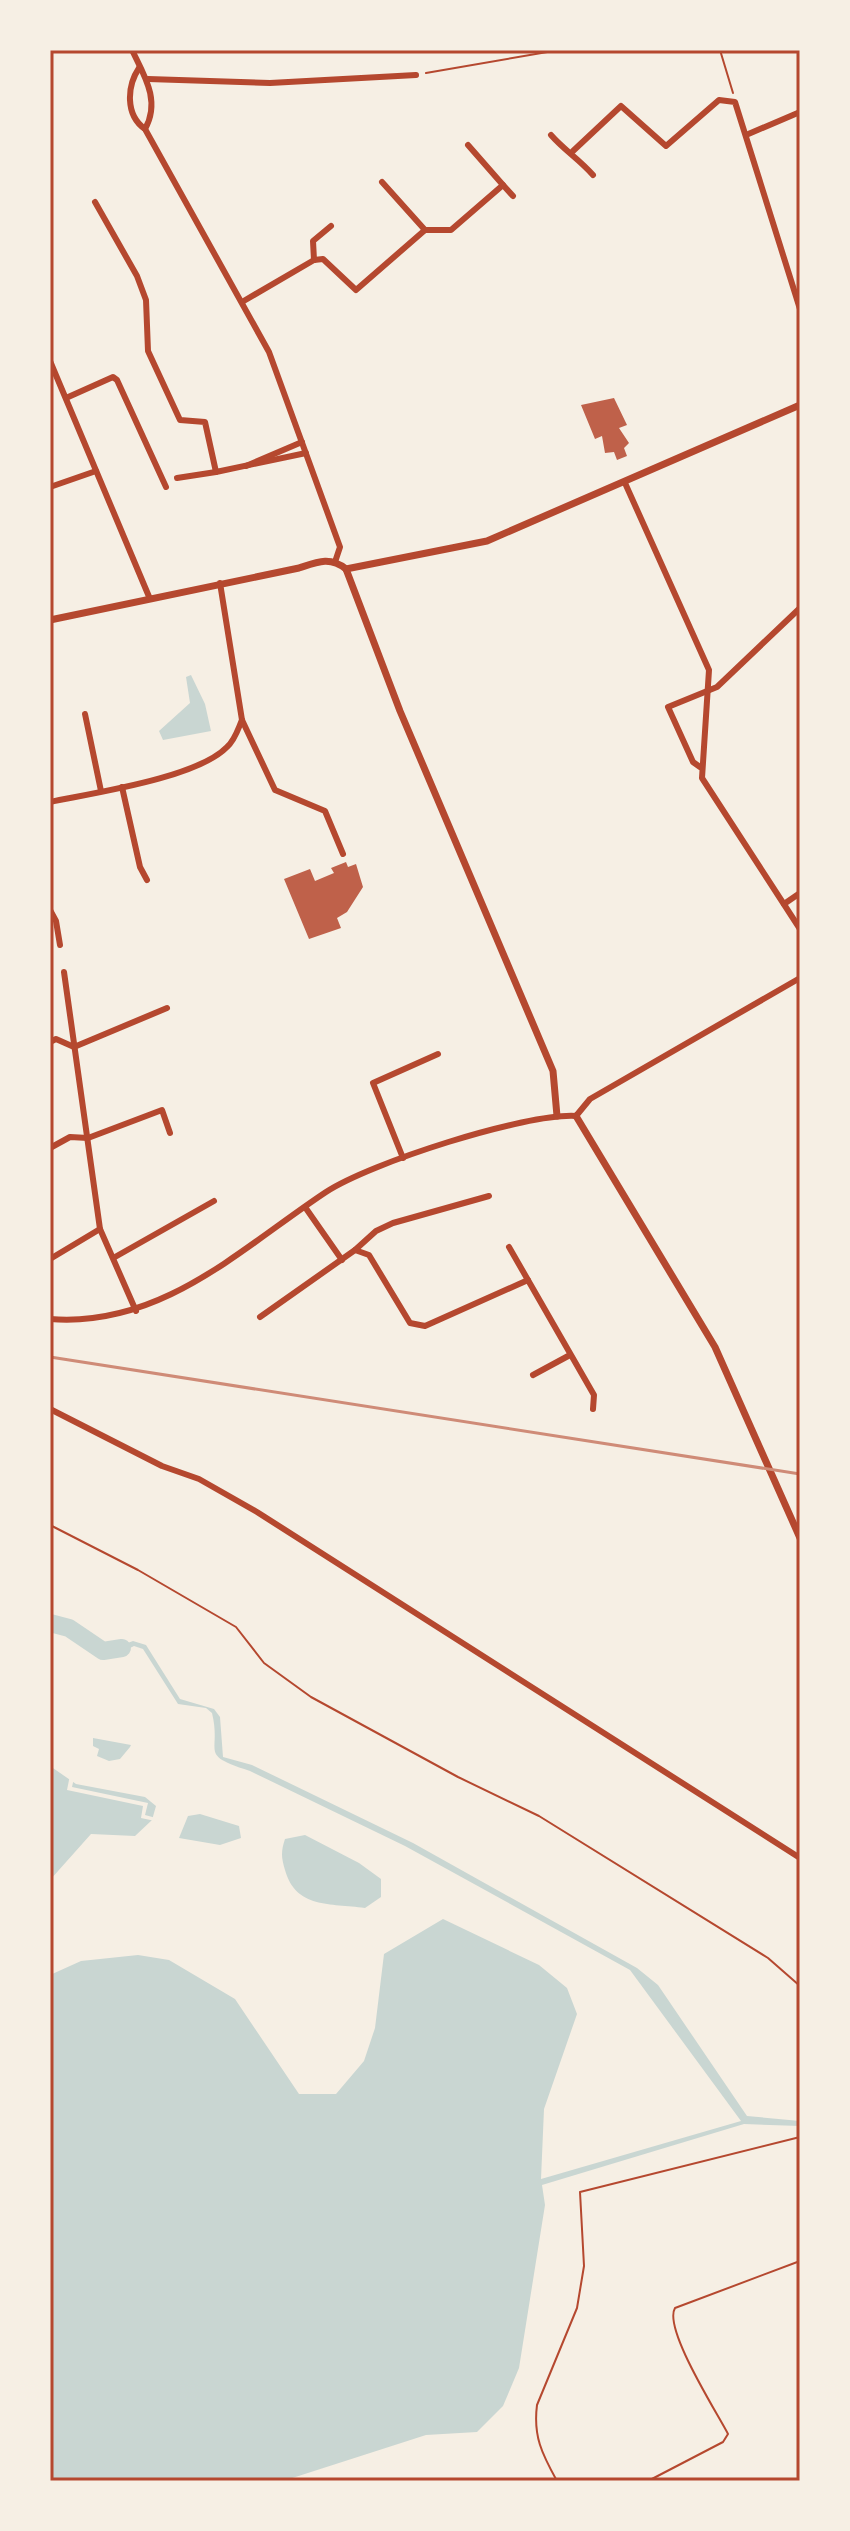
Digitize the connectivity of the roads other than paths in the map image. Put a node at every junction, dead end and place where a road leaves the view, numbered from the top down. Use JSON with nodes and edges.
{"nodes":[{"id":1,"x":132,"y":50,"type":"edge"},
{"id":2,"x":139,"y":68,"type":"junction"},
{"id":3,"x":416,"y":75,"type":"road end"},
{"id":4,"x":148,"y":79,"type":"junction"},
{"id":5,"x":132,"y":111,"type":"junction"},
{"id":6,"x":800,"y":112,"type":"edge"},
{"id":7,"x":150,"y":113,"type":"junction"},
{"id":8,"x":145,"y":129,"type":"junction"},
{"id":9,"x":551,"y":135,"type":"dead end"},
{"id":10,"x":746,"y":135,"type":"junction"},
{"id":11,"x":468,"y":145,"type":"dead end"},
{"id":12,"x":573,"y":151,"type":"junction"},
{"id":13,"x":593,"y":175,"type":"dead end"},
{"id":14,"x":382,"y":182,"type":"dead end"},
{"id":15,"x":503,"y":185,"type":"junction"},
{"id":16,"x":513,"y":196,"type":"dead end"},
{"id":17,"x":95,"y":202,"type":"dead end"},
{"id":18,"x":331,"y":226,"type":"dead end"},
{"id":19,"x":425,"y":230,"type":"junction"},
{"id":20,"x":314,"y":260,"type":"junction"},
{"id":21,"x":242,"y":302,"type":"junction"},
{"id":22,"x":800,"y":309,"type":"edge"},
{"id":23,"x":50,"y":361,"type":"edge"},
{"id":24,"x":66,"y":398,"type":"junction"},
{"id":25,"x":800,"y":405,"type":"edge"},
{"id":26,"x":302,"y":442,"type":"junction"},
{"id":27,"x":306,"y":453,"type":"junction"},
{"id":28,"x":235,"y":470,"type":"junction"},
{"id":29,"x":96,"y":471,"type":"junction"},
{"id":30,"x":216,"y":472,"type":"junction"},
{"id":31,"x":177,"y":478,"type":"dead end"},
{"id":32,"x":625,"y":483,"type":"junction"},
{"id":33,"x":50,"y":487,"type":"edge"},
{"id":34,"x":166,"y":487,"type":"dead end"},
{"id":35,"x":335,"y":562,"type":"junction"},
{"id":36,"x":346,"y":569,"type":"junction"},
{"id":37,"x":220,"y":583,"type":"junction"},
{"id":38,"x":150,"y":599,"type":"junction"},
{"id":39,"x":800,"y":608,"type":"edge"},
{"id":40,"x":50,"y":620,"type":"edge"},
{"id":41,"x":707,"y":690,"type":"junction"},
{"id":42,"x":85,"y":714,"type":"dead end"},
{"id":43,"x":242,"y":720,"type":"junction"},
{"id":44,"x":700,"y":767,"type":"junction"},
{"id":45,"x":122,"y":787,"type":"junction"},
{"id":46,"x":101,"y":791,"type":"junction"},
{"id":47,"x":50,"y":802,"type":"edge"},
{"id":48,"x":343,"y":854,"type":"dead end"},
{"id":49,"x":147,"y":880,"type":"dead end"},
{"id":50,"x":800,"y":893,"type":"edge"},
{"id":51,"x":784,"y":904,"type":"junction"},
{"id":52,"x":50,"y":910,"type":"edge"},
{"id":53,"x":800,"y":929,"type":"edge"},
{"id":54,"x":60,"y":945,"type":"dead end"},
{"id":55,"x":64,"y":972,"type":"dead end"},
{"id":56,"x":800,"y":978,"type":"edge"},
{"id":57,"x":167,"y":1008,"type":"dead end"},
{"id":58,"x":50,"y":1042,"type":"edge"},
{"id":59,"x":74,"y":1047,"type":"junction"},
{"id":60,"x":438,"y":1054,"type":"dead end"},
{"id":61,"x":557,"y":1116,"type":"junction"},
{"id":62,"x":576,"y":1116,"type":"junction"},
{"id":63,"x":170,"y":1133,"type":"dead end"},
{"id":64,"x":88,"y":1138,"type":"junction"},
{"id":65,"x":50,"y":1148,"type":"edge"},
{"id":66,"x":403,"y":1158,"type":"junction"},
{"id":67,"x":489,"y":1196,"type":"dead end"},
{"id":68,"x":214,"y":1201,"type":"dead end"},
{"id":69,"x":305,"y":1207,"type":"junction"},
{"id":70,"x":100,"y":1229,"type":"junction"},
{"id":71,"x":509,"y":1247,"type":"dead end"},
{"id":72,"x":355,"y":1250,"type":"junction"},
{"id":73,"x":115,"y":1257,"type":"junction"},
{"id":74,"x":50,"y":1259,"type":"edge"},
{"id":75,"x":342,"y":1260,"type":"junction"},
{"id":76,"x":528,"y":1280,"type":"junction"},
{"id":77,"x":136,"y":1311,"type":"junction"},
{"id":78,"x":260,"y":1317,"type":"dead end"},
{"id":79,"x":50,"y":1319,"type":"edge"},
{"id":80,"x":570,"y":1355,"type":"junction"},
{"id":81,"x":533,"y":1375,"type":"dead end"},
{"id":82,"x":50,"y":1409,"type":"edge"},
{"id":83,"x":593,"y":1409,"type":"dead end"},
{"id":84,"x":800,"y":1538,"type":"edge"},
{"id":85,"x":800,"y":1858,"type":"edge"}],
"edges":[{"from":1,"to":2,"type":"street"},
{"from":2,"to":4,"type":"street"},
{"from":2,"to":5,"type":"street"},
{"from":3,"to":4,"type":"street"},
{"from":4,"to":7,"type":"street"},
{"from":5,"to":7,"type":"street"},
{"from":5,"to":8,"type":"street"},
{"from":6,"to":10,"type":"street"},
{"from":7,"to":8,"type":"street"},
{"from":8,"to":21,"type":"street"},
{"from":9,"to":12,"type":"street"},
{"from":10,"to":12,"type":"street"},
{"from":10,"to":22,"type":"street"},
{"from":11,"to":15,"type":"street"},
{"from":12,"to":13,"type":"street"},
{"from":14,"to":19,"type":"street"},
{"from":15,"to":16,"type":"street"},
{"from":15,"to":19,"type":"street"},
{"from":17,"to":30,"type":"street"},
{"from":18,"to":20,"type":"street"},
{"from":19,"to":20,"type":"street"},
{"from":20,"to":21,"type":"street"},
{"from":21,"to":26,"type":"street"},
{"from":23,"to":24,"type":"street"},
{"from":24,"to":29,"type":"street"},
{"from":24,"to":34,"type":"street"},
{"from":25,"to":32,"type":"street"},
{"from":26,"to":27,"type":"street"},
{"from":26,"to":28,"type":"street"},
{"from":27,"to":28,"type":"street"},
{"from":27,"to":35,"type":"street"},
{"from":28,"to":30,"type":"street"},
{"from":29,"to":33,"type":"street"},
{"from":29,"to":38,"type":"street"},
{"from":30,"to":31,"type":"street"},
{"from":32,"to":36,"type":"street"},
{"from":32,"to":41,"type":"street"},
{"from":35,"to":36,"type":"street"},
{"from":35,"to":37,"type":"street"},
{"from":36,"to":61,"type":"street"},
{"from":37,"to":38,"type":"street"},
{"from":37,"to":43,"type":"street"},
{"from":38,"to":40,"type":"street"},
{"from":39,"to":41,"type":"street"},
{"from":41,"to":44,"type":"street"},
{"from":41,"to":44,"type":"street"},
{"from":42,"to":46,"type":"street"},
{"from":43,"to":45,"type":"street"},
{"from":43,"to":48,"type":"street"},
{"from":44,"to":51,"type":"street"},
{"from":45,"to":46,"type":"street"},
{"from":45,"to":49,"type":"street"},
{"from":46,"to":47,"type":"street"},
{"from":50,"to":51,"type":"street"},
{"from":51,"to":53,"type":"street"},
{"from":52,"to":54,"type":"street"},
{"from":55,"to":59,"type":"street"},
{"from":56,"to":62,"type":"street"},
{"from":57,"to":59,"type":"street"},
{"from":58,"to":59,"type":"street"},
{"from":59,"to":64,"type":"street"},
{"from":60,"to":66,"type":"street"},
{"from":61,"to":62,"type":"street"},
{"from":61,"to":66,"type":"street"},
{"from":62,"to":84,"type":"street"},
{"from":63,"to":64,"type":"street"},
{"from":64,"to":65,"type":"street"},
{"from":64,"to":70,"type":"street"},
{"from":66,"to":69,"type":"street"},
{"from":67,"to":72,"type":"street"},
{"from":68,"to":73,"type":"street"},
{"from":69,"to":75,"type":"street"},
{"from":69,"to":77,"type":"street"},
{"from":70,"to":73,"type":"street"},
{"from":70,"to":74,"type":"street"},
{"from":71,"to":76,"type":"street"},
{"from":72,"to":75,"type":"street"},
{"from":72,"to":76,"type":"street"},
{"from":73,"to":77,"type":"street"},
{"from":75,"to":78,"type":"street"},
{"from":76,"to":80,"type":"street"},
{"from":77,"to":79,"type":"street"},
{"from":80,"to":81,"type":"street"},
{"from":80,"to":83,"type":"street"},
{"from":82,"to":85,"type":"street"}]}
